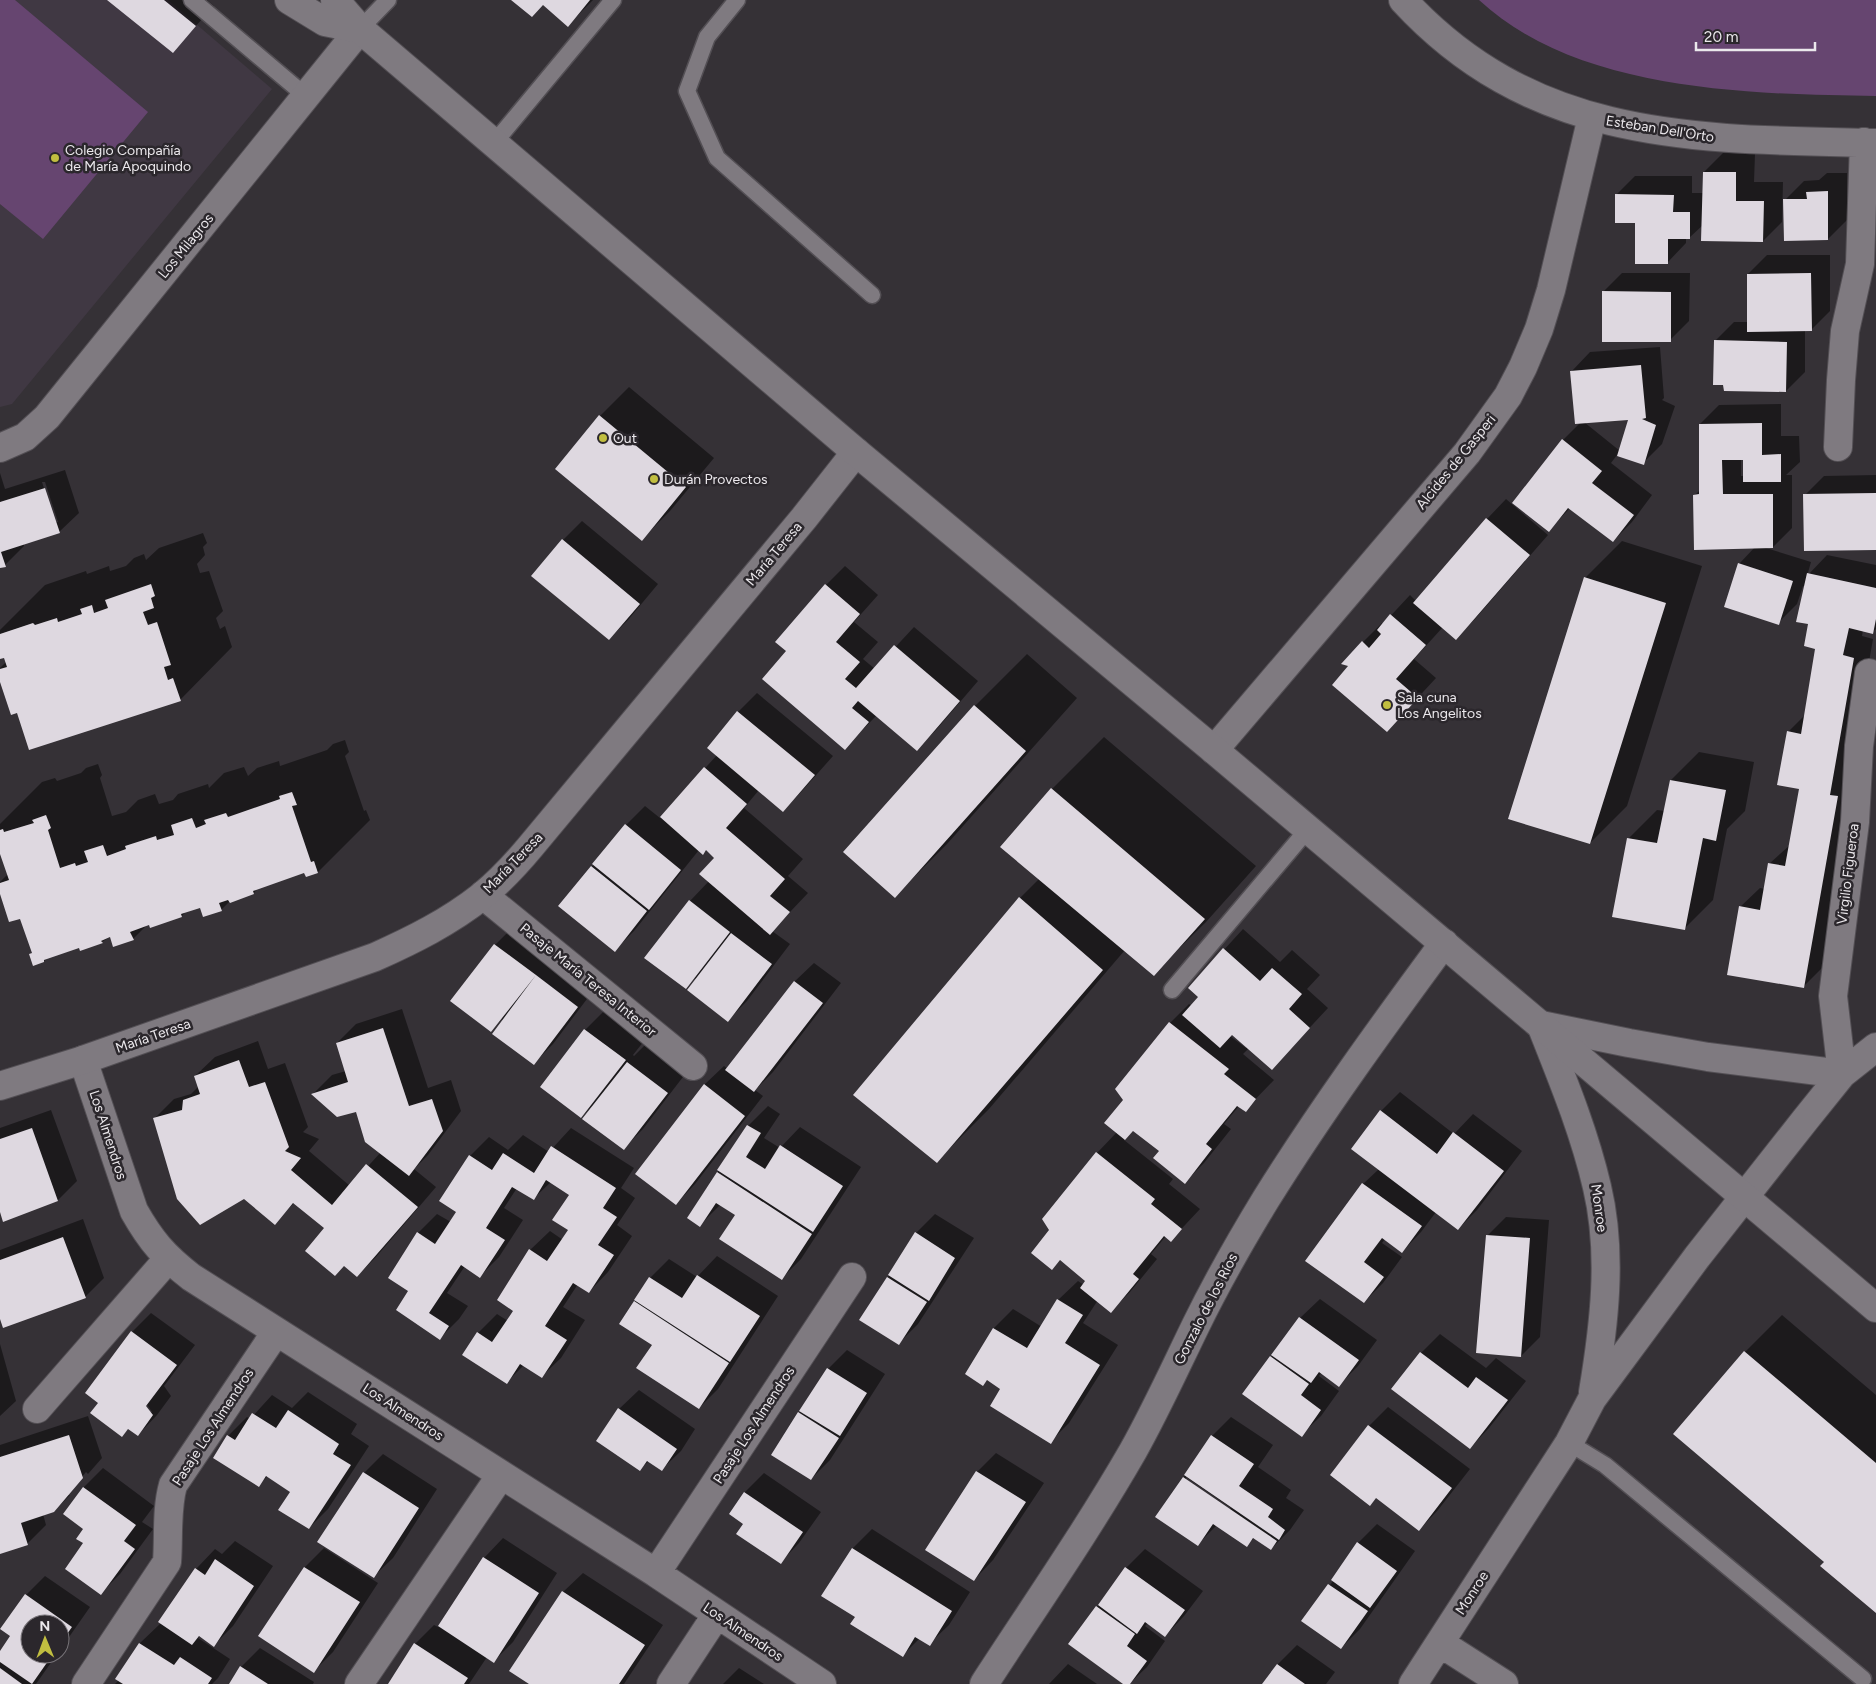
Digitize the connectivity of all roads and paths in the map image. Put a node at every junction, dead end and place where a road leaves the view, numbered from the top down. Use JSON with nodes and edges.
{"nodes":[{"id":1,"x":192,"y":0,"type":"edge"},
{"id":2,"x":289,"y":0,"type":"edge"},
{"id":3,"x":335,"y":0,"type":"edge"},
{"id":4,"x":388,"y":0,"type":"edge"},
{"id":5,"x":612,"y":0,"type":"edge"},
{"id":6,"x":737,"y":0,"type":"edge"},
{"id":7,"x":1403,"y":0,"type":"edge"},
{"id":8,"x":360,"y":30,"type":"junction"},
{"id":9,"x":307,"y":97,"type":"junction"},
{"id":10,"x":1592,"y":118,"type":"junction"},
{"id":11,"x":1870,"y":142,"type":"edge"},
{"id":12,"x":494,"y":143,"type":"junction"},
{"id":13,"x":872,"y":295,"type":"dead end"},
{"id":14,"x":1838,"y":447,"type":"dead end"},
{"id":15,"x":0,"y":448,"type":"edge"},
{"id":16,"x":856,"y":452,"type":"junction"},
{"id":17,"x":1869,"y":673,"type":"dead end"},
{"id":18,"x":1214,"y":750,"type":"junction"},
{"id":19,"x":1308,"y":829,"type":"junction"},
{"id":20,"x":483,"y":895,"type":"junction"},
{"id":21,"x":1444,"y":943,"type":"junction"},
{"id":22,"x":1172,"y":990,"type":"dead end"},
{"id":23,"x":1541,"y":1024,"type":"junction"},
{"id":24,"x":1876,"y":1047,"type":"edge"},
{"id":25,"x":83,"y":1060,"type":"junction"},
{"id":26,"x":693,"y":1066,"type":"dead end"},
{"id":27,"x":1842,"y":1074,"type":"junction"},
{"id":28,"x":0,"y":1086,"type":"edge"},
{"id":29,"x":1744,"y":1196,"type":"junction"},
{"id":30,"x":168,"y":1259,"type":"junction"},
{"id":31,"x":852,"y":1277,"type":"dead end"},
{"id":32,"x":1876,"y":1308,"type":"edge"},
{"id":33,"x":276,"y":1332,"type":"junction"},
{"id":34,"x":1592,"y":1399,"type":"junction"},
{"id":35,"x":37,"y":1409,"type":"dead end"},
{"id":36,"x":1569,"y":1443,"type":"junction"},
{"id":37,"x":501,"y":1475,"type":"junction"},
{"id":38,"x":656,"y":1573,"type":"junction"},
{"id":39,"x":717,"y":1614,"type":"junction"},
{"id":40,"x":1440,"y":1643,"type":"junction"},
{"id":41,"x":1863,"y":1679,"type":"dead end"},
{"id":42,"x":86,"y":1684,"type":"edge"},
{"id":43,"x":359,"y":1684,"type":"edge"},
{"id":44,"x":671,"y":1684,"type":"edge"},
{"id":45,"x":822,"y":1684,"type":"edge"},
{"id":46,"x":984,"y":1684,"type":"edge"},
{"id":47,"x":1413,"y":1684,"type":"edge"},
{"id":48,"x":1504,"y":1684,"type":"edge"}],
"edges":[{"from":1,"to":9,"type":"lane"},
{"from":2,"to":8,"type":"street"},
{"from":3,"to":8,"type":"street"},
{"from":4,"to":8,"type":"lane"},
{"from":5,"to":12,"type":"lane"},
{"from":6,"to":13,"type":"lane"},
{"from":7,"to":10,"type":"street","name":"Esteban Dell'Orto"},
{"from":8,"to":9,"type":"street","name":"Los Milagros"},
{"from":8,"to":12,"type":"street"},
{"from":9,"to":15,"type":"street","name":"Los Milagros"},
{"from":10,"to":11,"type":"street","name":"Esteban Dell'Orto"},
{"from":10,"to":18,"type":"street","name":"Alcides de Gasperi"},
{"from":11,"to":14,"type":"street","name":"Esteban Dell'Orto"},
{"from":12,"to":16,"type":"street"},
{"from":16,"to":18,"type":"street"},
{"from":16,"to":20,"type":"street","name":"María Teresa"},
{"from":17,"to":27,"type":"street","name":"Virgilio Figueroa"},
{"from":18,"to":19,"type":"street"},
{"from":19,"to":21,"type":"street"},
{"from":19,"to":22,"type":"lane"},
{"from":20,"to":25,"type":"street","name":"María Teresa"},
{"from":20,"to":26,"type":"street","name":"Pasaje María Teresa Interior"},
{"from":21,"to":23,"type":"street"},
{"from":21,"to":46,"type":"street","name":"Gonzalo de los Ríos"},
{"from":23,"to":27,"type":"street"},
{"from":23,"to":29,"type":"street"},
{"from":23,"to":34,"type":"street","name":"Monroe"},
{"from":24,"to":27,"type":"street"},
{"from":25,"to":28,"type":"street","name":"María Teresa"},
{"from":25,"to":30,"type":"street","name":"Los Almendros"},
{"from":27,"to":29,"type":"street"},
{"from":29,"to":32,"type":"street"},
{"from":29,"to":34,"type":"street","name":"Monroe"},
{"from":30,"to":33,"type":"street","name":"Los Almendros"},
{"from":30,"to":35,"type":"street"},
{"from":31,"to":38,"type":"street","name":"Pasaje Los Almendros"},
{"from":33,"to":37,"type":"street","name":"Los Almendros"},
{"from":33,"to":42,"type":"street","name":"Pasaje Los Almendros"},
{"from":34,"to":36,"type":"street","name":"Monroe"},
{"from":36,"to":40,"type":"street","name":"Monroe"},
{"from":36,"to":41,"type":"lane"},
{"from":37,"to":38,"type":"street","name":"Los Almendros"},
{"from":37,"to":43,"type":"street"},
{"from":38,"to":39,"type":"street","name":"Los Almendros"},
{"from":39,"to":44,"type":"street"},
{"from":39,"to":45,"type":"street","name":"Los Almendros"},
{"from":40,"to":47,"type":"street","name":"Monroe"},
{"from":40,"to":48,"type":"street"}]}
